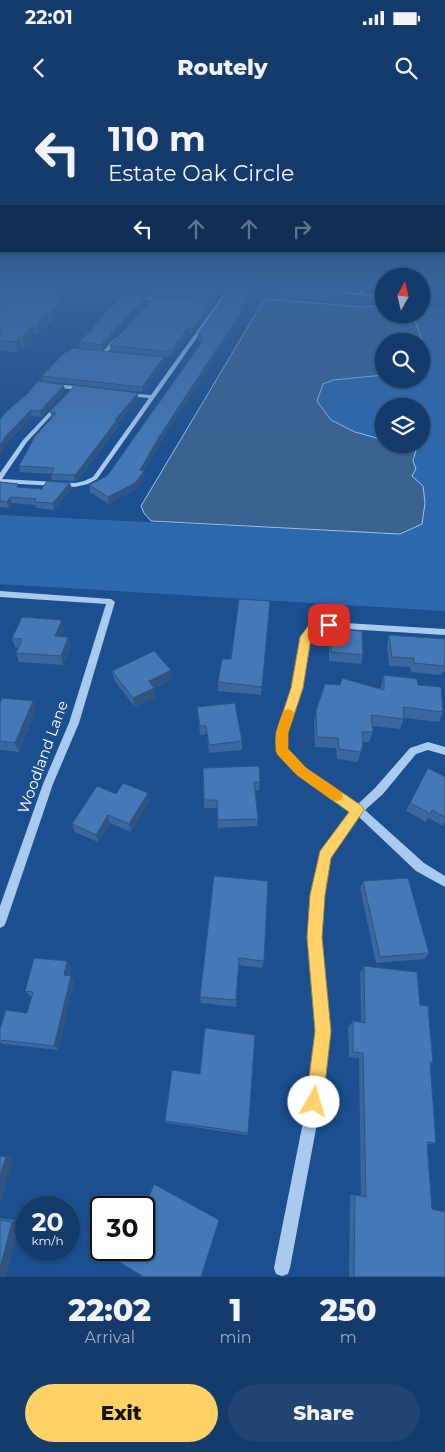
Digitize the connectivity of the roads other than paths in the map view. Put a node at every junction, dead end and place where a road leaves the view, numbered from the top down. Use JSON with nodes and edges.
{"nodes":[{"id":1,"x":117,"y":339,"type":"edge"},
{"id":2,"x":193,"y":339,"type":"edge"},
{"id":3,"x":97,"y":352,"type":"edge"},
{"id":4,"x":104,"y":353,"type":"junction"},
{"id":5,"x":113,"y":354,"type":"edge"},
{"id":6,"x":168,"y":360,"type":"edge"},
{"id":7,"x":177,"y":361,"type":"junction"},
{"id":8,"x":50,"y":385,"type":"edge"},
{"id":9,"x":73,"y":388,"type":"junction"},
{"id":10,"x":91,"y":390,"type":"edge"},
{"id":11,"x":117,"y":393,"type":"edge"},
{"id":12,"x":67,"y":394,"type":"edge"},
{"id":13,"x":152,"y":397,"type":"junction"},
{"id":14,"x":61,"y":401,"type":"edge"},
{"id":15,"x":0,"y":480,"type":"edge"},
{"id":16,"x":0,"y":594,"type":"edge"},
{"id":17,"x":445,"y":632,"type":"edge"},
{"id":18,"x":445,"y":751,"type":"edge"},
{"id":19,"x":358,"y":810,"type":"junction"},
{"id":20,"x":445,"y":882,"type":"edge"},
{"id":21,"x":0,"y":922,"type":"edge"},
{"id":22,"x":282,"y":1268,"type":"dead end"}],
"edges":[{"from":1,"to":4,"type":"street"},
{"from":2,"to":7,"type":"street"},
{"from":3,"to":4,"type":"street"},
{"from":4,"to":5,"type":"street"},
{"from":6,"to":7,"type":"street"},
{"from":7,"to":13,"type":"street"},
{"from":8,"to":9,"type":"street"},
{"from":9,"to":10,"type":"street"},
{"from":9,"to":12,"type":"street"},
{"from":11,"to":13,"type":"street"},
{"from":13,"to":15,"type":"street"},
{"from":14,"to":15,"type":"street"},
{"from":16,"to":21,"type":"street","name":"Woodland Lane"},
{"from":17,"to":19,"type":"street"},
{"from":18,"to":19,"type":"street"},
{"from":19,"to":20,"type":"street"},
{"from":19,"to":22,"type":"street"}]}
